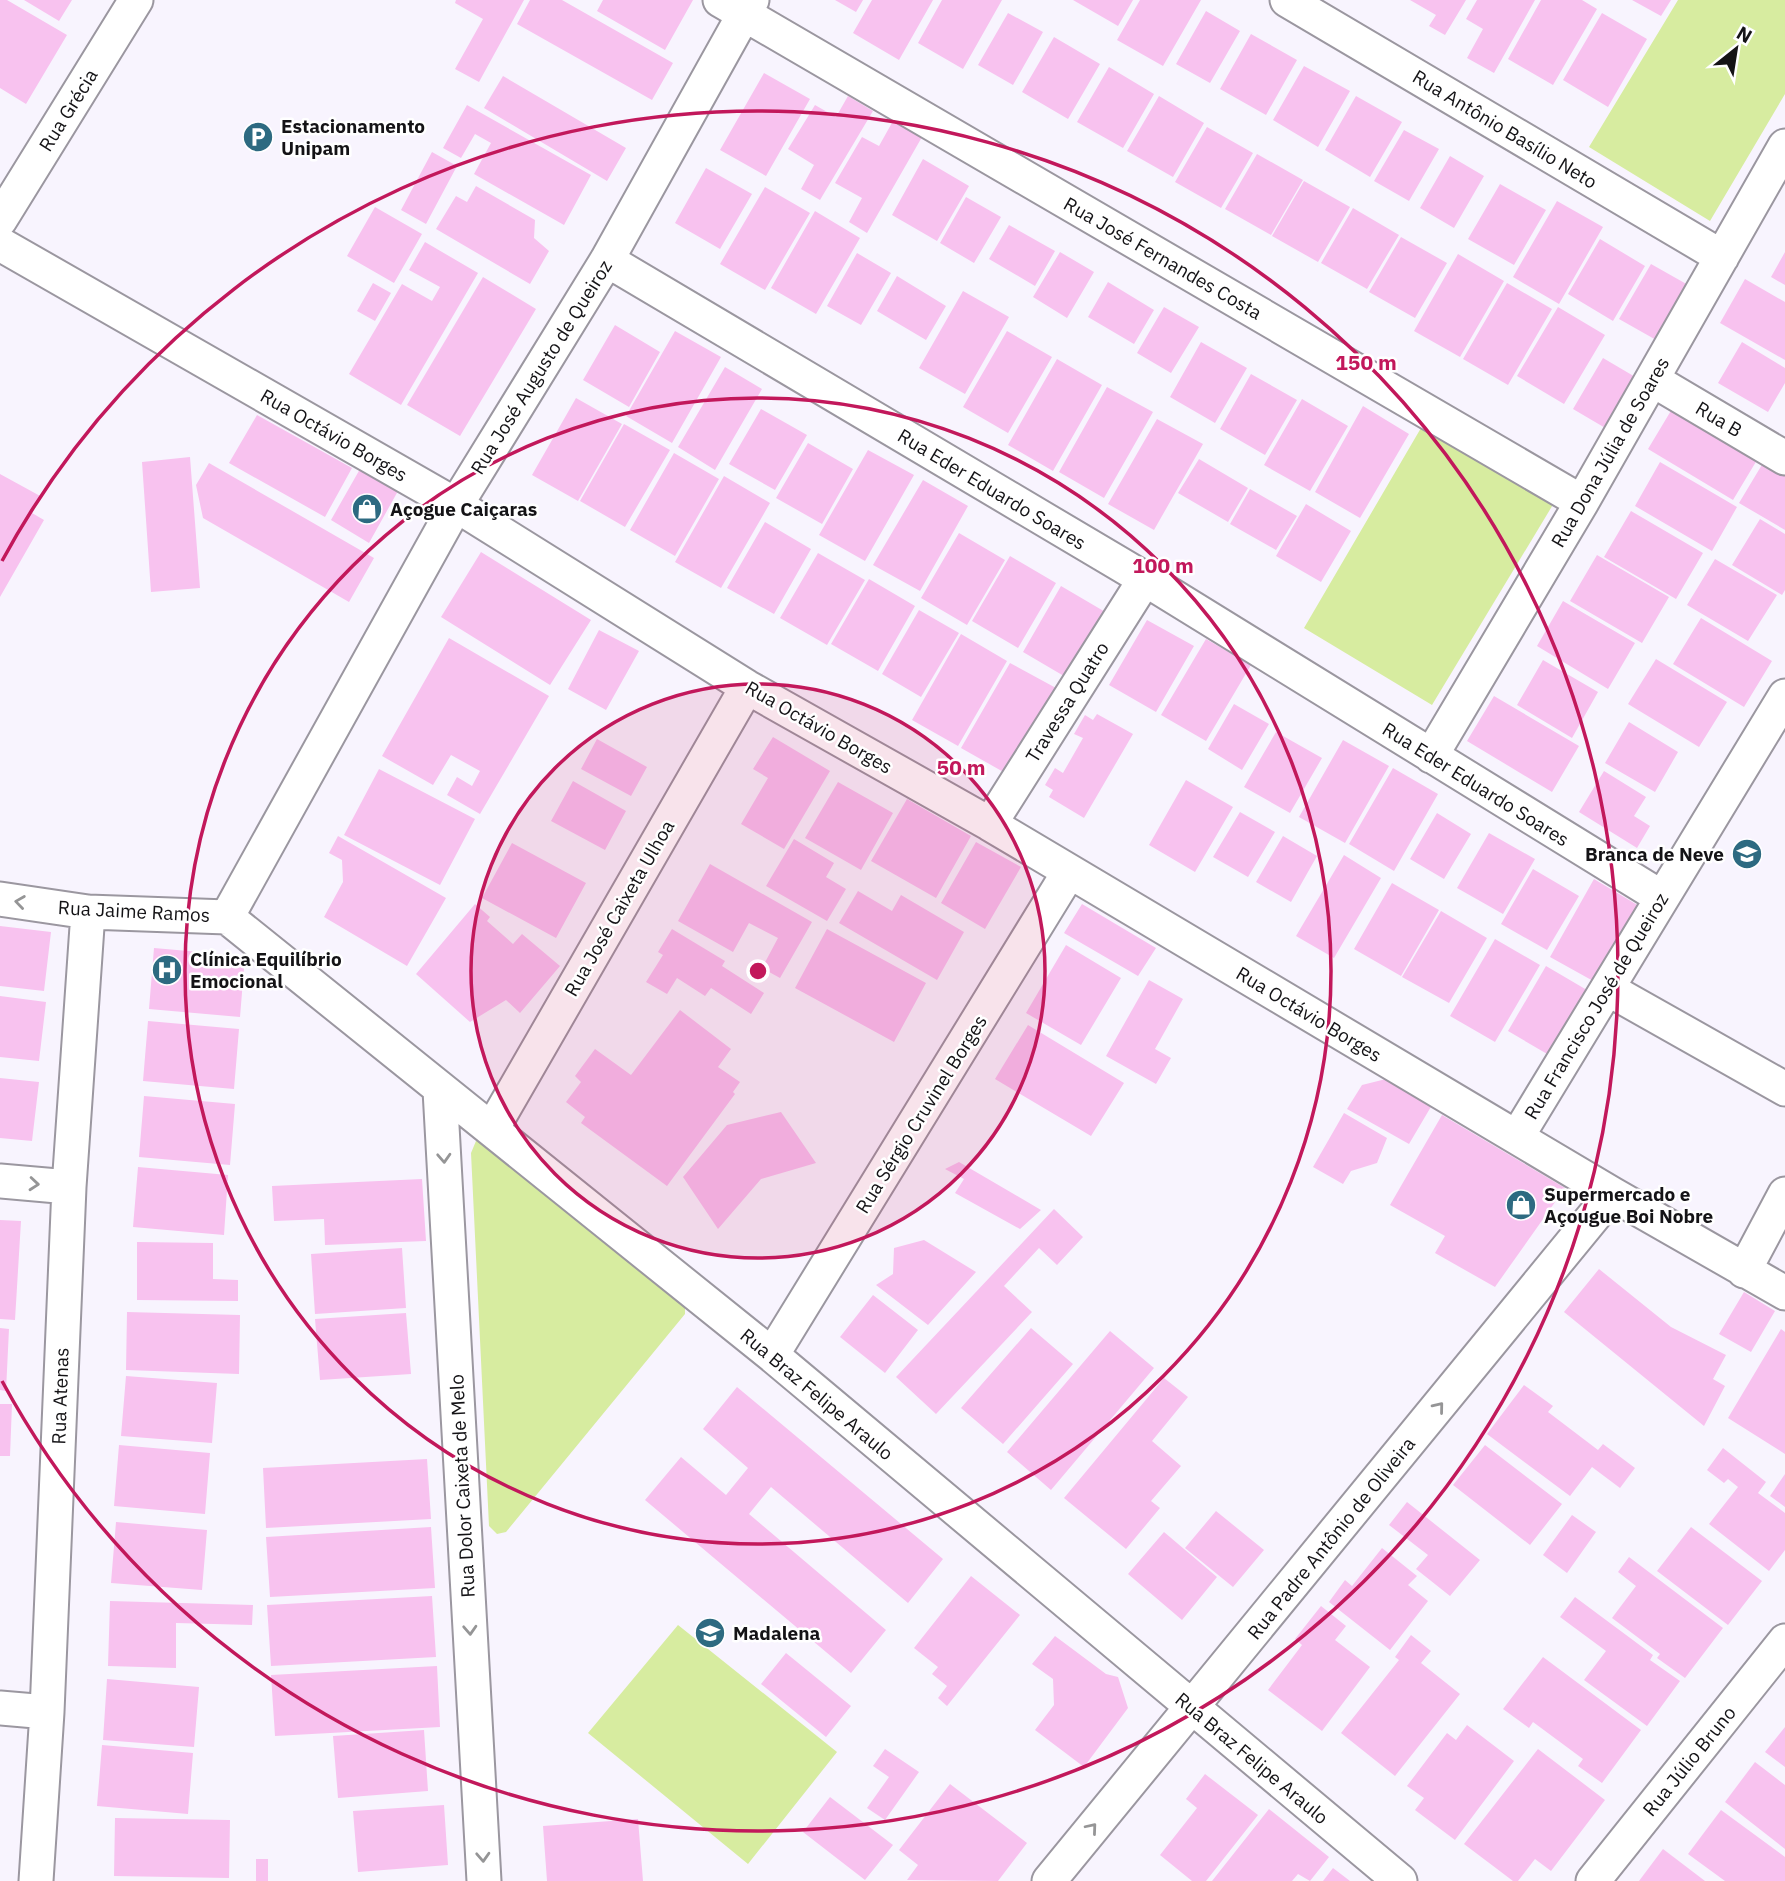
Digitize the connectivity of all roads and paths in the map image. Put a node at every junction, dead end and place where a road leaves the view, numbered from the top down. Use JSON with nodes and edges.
{"nodes":[{"id":1,"x":136,"y":0,"type":"edge"},
{"id":2,"x":1287,"y":0,"type":"edge"},
{"id":3,"x":739,"y":5,"type":"edge"},
{"id":4,"x":1785,"y":146,"type":"edge"},
{"id":5,"x":0,"y":220,"type":"edge"},
{"id":6,"x":0,"y":244,"type":"edge"},
{"id":7,"x":1722,"y":257,"type":"junction"},
{"id":8,"x":607,"y":260,"type":"junction"},
{"id":9,"x":1653,"y":380,"type":"junction"},
{"id":10,"x":1785,"y":458,"type":"edge"},
{"id":11,"x":1582,"y":502,"type":"junction"},
{"id":12,"x":456,"y":505,"type":"junction"},
{"id":13,"x":1145,"y":579,"type":"junction"},
{"id":14,"x":747,"y":687,"type":"junction"},
{"id":15,"x":1785,"y":696,"type":"edge"},
{"id":16,"x":1431,"y":756,"type":"junction"},
{"id":17,"x":990,"y":824,"type":"junction"},
{"id":18,"x":1069,"y":872,"type":"junction"},
{"id":19,"x":1661,"y":897,"type":"junction"},
{"id":20,"x":0,"y":899,"type":"edge"},
{"id":21,"x":88,"y":912,"type":"junction"},
{"id":22,"x":227,"y":917,"type":"junction"},
{"id":23,"x":1608,"y":989,"type":"junction"},
{"id":24,"x":1785,"y":1089,"type":"edge"},
{"id":25,"x":440,"y":1090,"type":"junction"},
{"id":26,"x":492,"y":1129,"type":"junction"},
{"id":27,"x":1517,"y":1136,"type":"junction"},
{"id":28,"x":0,"y":1181,"type":"edge"},
{"id":29,"x":69,"y":1187,"type":"junction"},
{"id":30,"x":1612,"y":1194,"type":"junction"},
{"id":31,"x":1785,"y":1194,"type":"edge"},
{"id":32,"x":1744,"y":1271,"type":"junction"},
{"id":33,"x":1785,"y":1293,"type":"edge"},
{"id":34,"x":772,"y":1355,"type":"junction"},
{"id":35,"x":1785,"y":1642,"type":"edge"},
{"id":36,"x":0,"y":1708,"type":"edge"},
{"id":37,"x":1192,"y":1709,"type":"junction"},
{"id":38,"x":47,"y":1712,"type":"junction"},
{"id":39,"x":36,"y":1881,"type":"edge"},
{"id":40,"x":484,"y":1881,"type":"edge"},
{"id":41,"x":1049,"y":1881,"type":"edge"},
{"id":42,"x":1399,"y":1881,"type":"edge"},
{"id":43,"x":1593,"y":1881,"type":"edge"}],
"edges":[{"from":1,"to":5,"type":"street","name":"Rua Grécia"},
{"from":2,"to":7,"type":"street","name":"Rua Antônio Basílio Neto"},
{"from":3,"to":8,"type":"street","name":"Rua José Augusto de Queiroz"},
{"from":3,"to":11,"type":"street","name":"Rua José Fernandes Costa"},
{"from":4,"to":7,"type":"street","name":"Rua Dona Júlia de Soares"},
{"from":6,"to":12,"type":"street","name":"Rua Octávio Borges"},
{"from":7,"to":9,"type":"street","name":"Rua Dona Júlia de Soares"},
{"from":8,"to":12,"type":"street","name":"Rua José Augusto de Queiroz"},
{"from":8,"to":13,"type":"street","name":"Rua Eder Eduardo Soares"},
{"from":9,"to":10,"type":"street","name":"Rua B"},
{"from":9,"to":11,"type":"street","name":"Rua Dona Júlia de Soares"},
{"from":11,"to":16,"type":"street","name":"Rua Dona Júlia de Soares"},
{"from":12,"to":14,"type":"street","name":"Rua Octávio Borges"},
{"from":12,"to":22,"type":"street","name":"Rua José Augusto de Queiroz"},
{"from":13,"to":16,"type":"street","name":"Rua Eder Eduardo Soares"},
{"from":13,"to":17,"type":"street","name":"Travessa Quatro"},
{"from":14,"to":17,"type":"street","name":"Rua Octávio Borges"},
{"from":14,"to":26,"type":"street","name":"Rua José Caixeta Ulhoa"},
{"from":15,"to":19,"type":"street","name":"Rua Francisco José de Queiroz"},
{"from":16,"to":19,"type":"street","name":"Rua Eder Eduardo Soares"},
{"from":17,"to":18,"type":"street","name":"Rua Octávio Borges"},
{"from":18,"to":27,"type":"street","name":"Rua Octávio Borges"},
{"from":18,"to":34,"type":"street","name":"Rua Sérgio Cruvinel Borges"},
{"from":19,"to":23,"type":"street","name":"Rua Francisco José de Queiroz"},
{"from":21,"to":20,"type":"street","name":"Rua Jaime Ramos","one_way":true},
{"from":21,"to":22,"type":"street","name":"Rua Jaime Ramos"},
{"from":21,"to":29,"type":"street","name":"Rua Atenas"},
{"from":22,"to":25,"type":"street","name":"Rua Braz Felipe Araulo"},
{"from":23,"to":24,"type":"street"},
{"from":23,"to":27,"type":"street","name":"Rua Francisco José de Queiroz"},
{"from":25,"to":26,"type":"street","name":"Rua Braz Felipe Araulo"},
{"from":25,"to":40,"type":"street","name":"Rua Dolor Caixeta de Melo","one_way":true},
{"from":26,"to":34,"type":"street","name":"Rua Braz Felipe Araulo"},
{"from":27,"to":30,"type":"street","name":"Rua Octávio Borges"},
{"from":28,"to":29,"type":"street","one_way":true},
{"from":29,"to":38,"type":"street","name":"Rua Atenas"},
{"from":30,"to":32,"type":"street","name":"Rua Octávio Borges"},
{"from":37,"to":30,"type":"street","name":"Rua Padre Antônio de Oliveira","one_way":true},
{"from":31,"to":32,"type":"street"},
{"from":32,"to":33,"type":"street","name":"Rua Octávio Borges"},
{"from":34,"to":37,"type":"street","name":"Rua Braz Felipe Araulo"},
{"from":35,"to":43,"type":"street","name":"Rua Júlio Bruno"},
{"from":36,"to":38,"type":"street"},
{"from":41,"to":37,"type":"street","name":"Rua Padre Antônio de Oliveira","one_way":true},
{"from":37,"to":42,"type":"street","name":"Rua Braz Felipe Araulo"},
{"from":38,"to":39,"type":"street","name":"Rua Atenas"}]}
